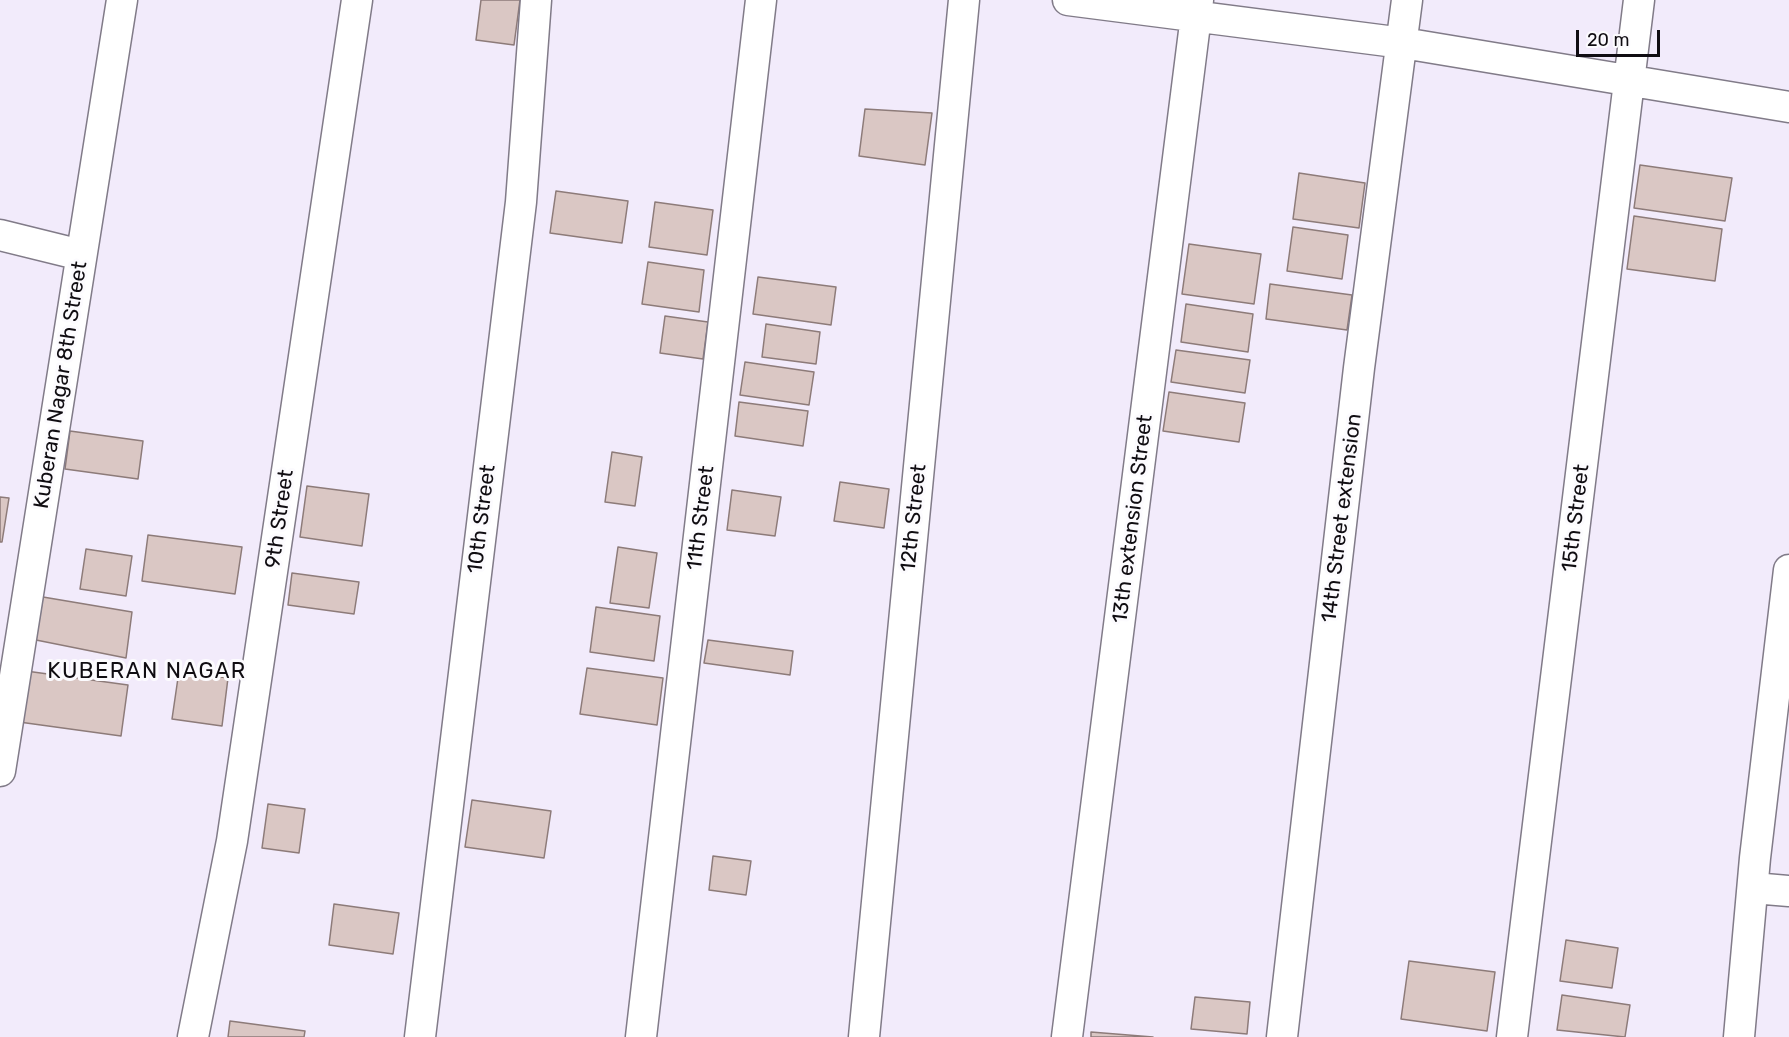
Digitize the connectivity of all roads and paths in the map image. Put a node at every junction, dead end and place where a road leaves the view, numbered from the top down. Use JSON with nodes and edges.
{"nodes":[{"id":1,"x":122,"y":0,"type":"edge"},
{"id":2,"x":357,"y":0,"type":"edge"},
{"id":3,"x":536,"y":0,"type":"edge"},
{"id":4,"x":761,"y":0,"type":"edge"},
{"id":5,"x":964,"y":0,"type":"edge"},
{"id":6,"x":1068,"y":0,"type":"edge"},
{"id":7,"x":1407,"y":0,"type":"edge"},
{"id":8,"x":1639,"y":0,"type":"edge"},
{"id":9,"x":1198,"y":9,"type":"edge"},
{"id":10,"x":1403,"y":43,"type":"junction"},
{"id":11,"x":1629,"y":80,"type":"junction"},
{"id":12,"x":1789,"y":107,"type":"edge"},
{"id":13,"x":0,"y":235,"type":"edge"},
{"id":14,"x":81,"y":255,"type":"junction"},
{"id":15,"x":1789,"y":570,"type":"edge"},
{"id":16,"x":0,"y":771,"type":"edge"},
{"id":17,"x":1753,"y":888,"type":"junction"},
{"id":18,"x":1789,"y":891,"type":"edge"},
{"id":19,"x":193,"y":1037,"type":"edge"},
{"id":20,"x":420,"y":1037,"type":"edge"},
{"id":21,"x":641,"y":1037,"type":"edge"},
{"id":22,"x":864,"y":1037,"type":"edge"},
{"id":23,"x":1067,"y":1037,"type":"edge"},
{"id":24,"x":1282,"y":1037,"type":"edge"},
{"id":25,"x":1512,"y":1037,"type":"edge"},
{"id":26,"x":1739,"y":1037,"type":"edge"}],
"edges":[{"from":1,"to":14,"type":"street","name":"Kuberan Nagar 8th Street"},
{"from":2,"to":19,"type":"street","name":"9th Street"},
{"from":3,"to":20,"type":"street","name":"10th Street"},
{"from":4,"to":21,"type":"street","name":"11th Street"},
{"from":5,"to":22,"type":"street","name":"12th Street"},
{"from":6,"to":9,"type":"street"},
{"from":7,"to":10,"type":"street","name":"14th Street extension"},
{"from":8,"to":11,"type":"street","name":"15th Street"},
{"from":9,"to":10,"type":"street"},
{"from":9,"to":23,"type":"street","name":"13th extension Street"},
{"from":10,"to":11,"type":"street"},
{"from":10,"to":24,"type":"street","name":"14th Street extension"},
{"from":11,"to":12,"type":"street"},
{"from":11,"to":25,"type":"street","name":"15th Street"},
{"from":13,"to":14,"type":"street"},
{"from":14,"to":16,"type":"street","name":"Kuberan Nagar 8th Street"},
{"from":15,"to":17,"type":"street"},
{"from":17,"to":18,"type":"street"},
{"from":17,"to":26,"type":"street"}]}
